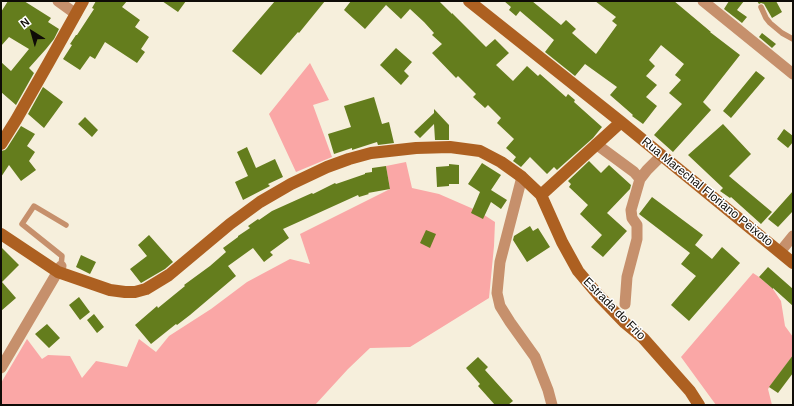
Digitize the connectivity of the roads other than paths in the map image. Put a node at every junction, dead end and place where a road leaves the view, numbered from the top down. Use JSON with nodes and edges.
{"nodes":[{"id":1,"x":58,"y":1,"type":"edge"},
{"id":2,"x":83,"y":1,"type":"edge"},
{"id":3,"x":469,"y":1,"type":"edge"},
{"id":4,"x":703,"y":1,"type":"edge"},
{"id":5,"x":761,"y":7,"type":"dead end"},
{"id":6,"x":76,"y":14,"type":"junction"},
{"id":7,"x":793,"y":38,"type":"edge"},
{"id":8,"x":793,"y":74,"type":"edge"},
{"id":9,"x":621,"y":122,"type":"junction"},
{"id":10,"x":1,"y":144,"type":"edge"},
{"id":11,"x":596,"y":144,"type":"junction"},
{"id":12,"x":662,"y":155,"type":"junction"},
{"id":13,"x":640,"y":179,"type":"junction"},
{"id":14,"x":526,"y":181,"type":"junction"},
{"id":15,"x":541,"y":195,"type":"junction"},
{"id":16,"x":66,"y":225,"type":"dead end"},
{"id":17,"x":1,"y":234,"type":"edge"},
{"id":18,"x":793,"y":236,"type":"edge"},
{"id":19,"x":780,"y":252,"type":"junction"},
{"id":20,"x":793,"y":263,"type":"edge"},
{"id":21,"x":60,"y":269,"type":"junction"},
{"id":22,"x":625,"y":304,"type":"dead end"},
{"id":23,"x":1,"y":368,"type":"edge"},
{"id":24,"x":552,"y":405,"type":"edge"},
{"id":25,"x":700,"y":405,"type":"edge"}],
"edges":[{"from":1,"to":6,"type":"street"},
{"from":2,"to":6,"type":"main road"},
{"from":3,"to":9,"type":"main road","name":"Rua Marechal Floriano Peixoto"},
{"from":4,"to":8,"type":"street"},
{"from":5,"to":7,"type":"lane"},
{"from":6,"to":10,"type":"main road"},
{"from":9,"to":11,"type":"main road"},
{"from":9,"to":12,"type":"main road","name":"Rua Marechal Floriano Peixoto"},
{"from":11,"to":13,"type":"street"},
{"from":11,"to":15,"type":"main road"},
{"from":12,"to":13,"type":"street"},
{"from":12,"to":19,"type":"main road","name":"Rua Marechal Floriano Peixoto"},
{"from":13,"to":22,"type":"street"},
{"from":14,"to":15,"type":"main road","name":"Estrada do Frio"},
{"from":14,"to":21,"type":"main road","name":"Estrada do Frio"},
{"from":14,"to":24,"type":"street"},
{"from":15,"to":25,"type":"main road","name":"Estrada do Frio"},
{"from":16,"to":21,"type":"lane"},
{"from":17,"to":21,"type":"main road","name":"Estrada do Frio"},
{"from":18,"to":19,"type":"street"},
{"from":19,"to":20,"type":"main road","name":"Rua Marechal Floriano Peixoto"},
{"from":21,"to":23,"type":"street"}]}
